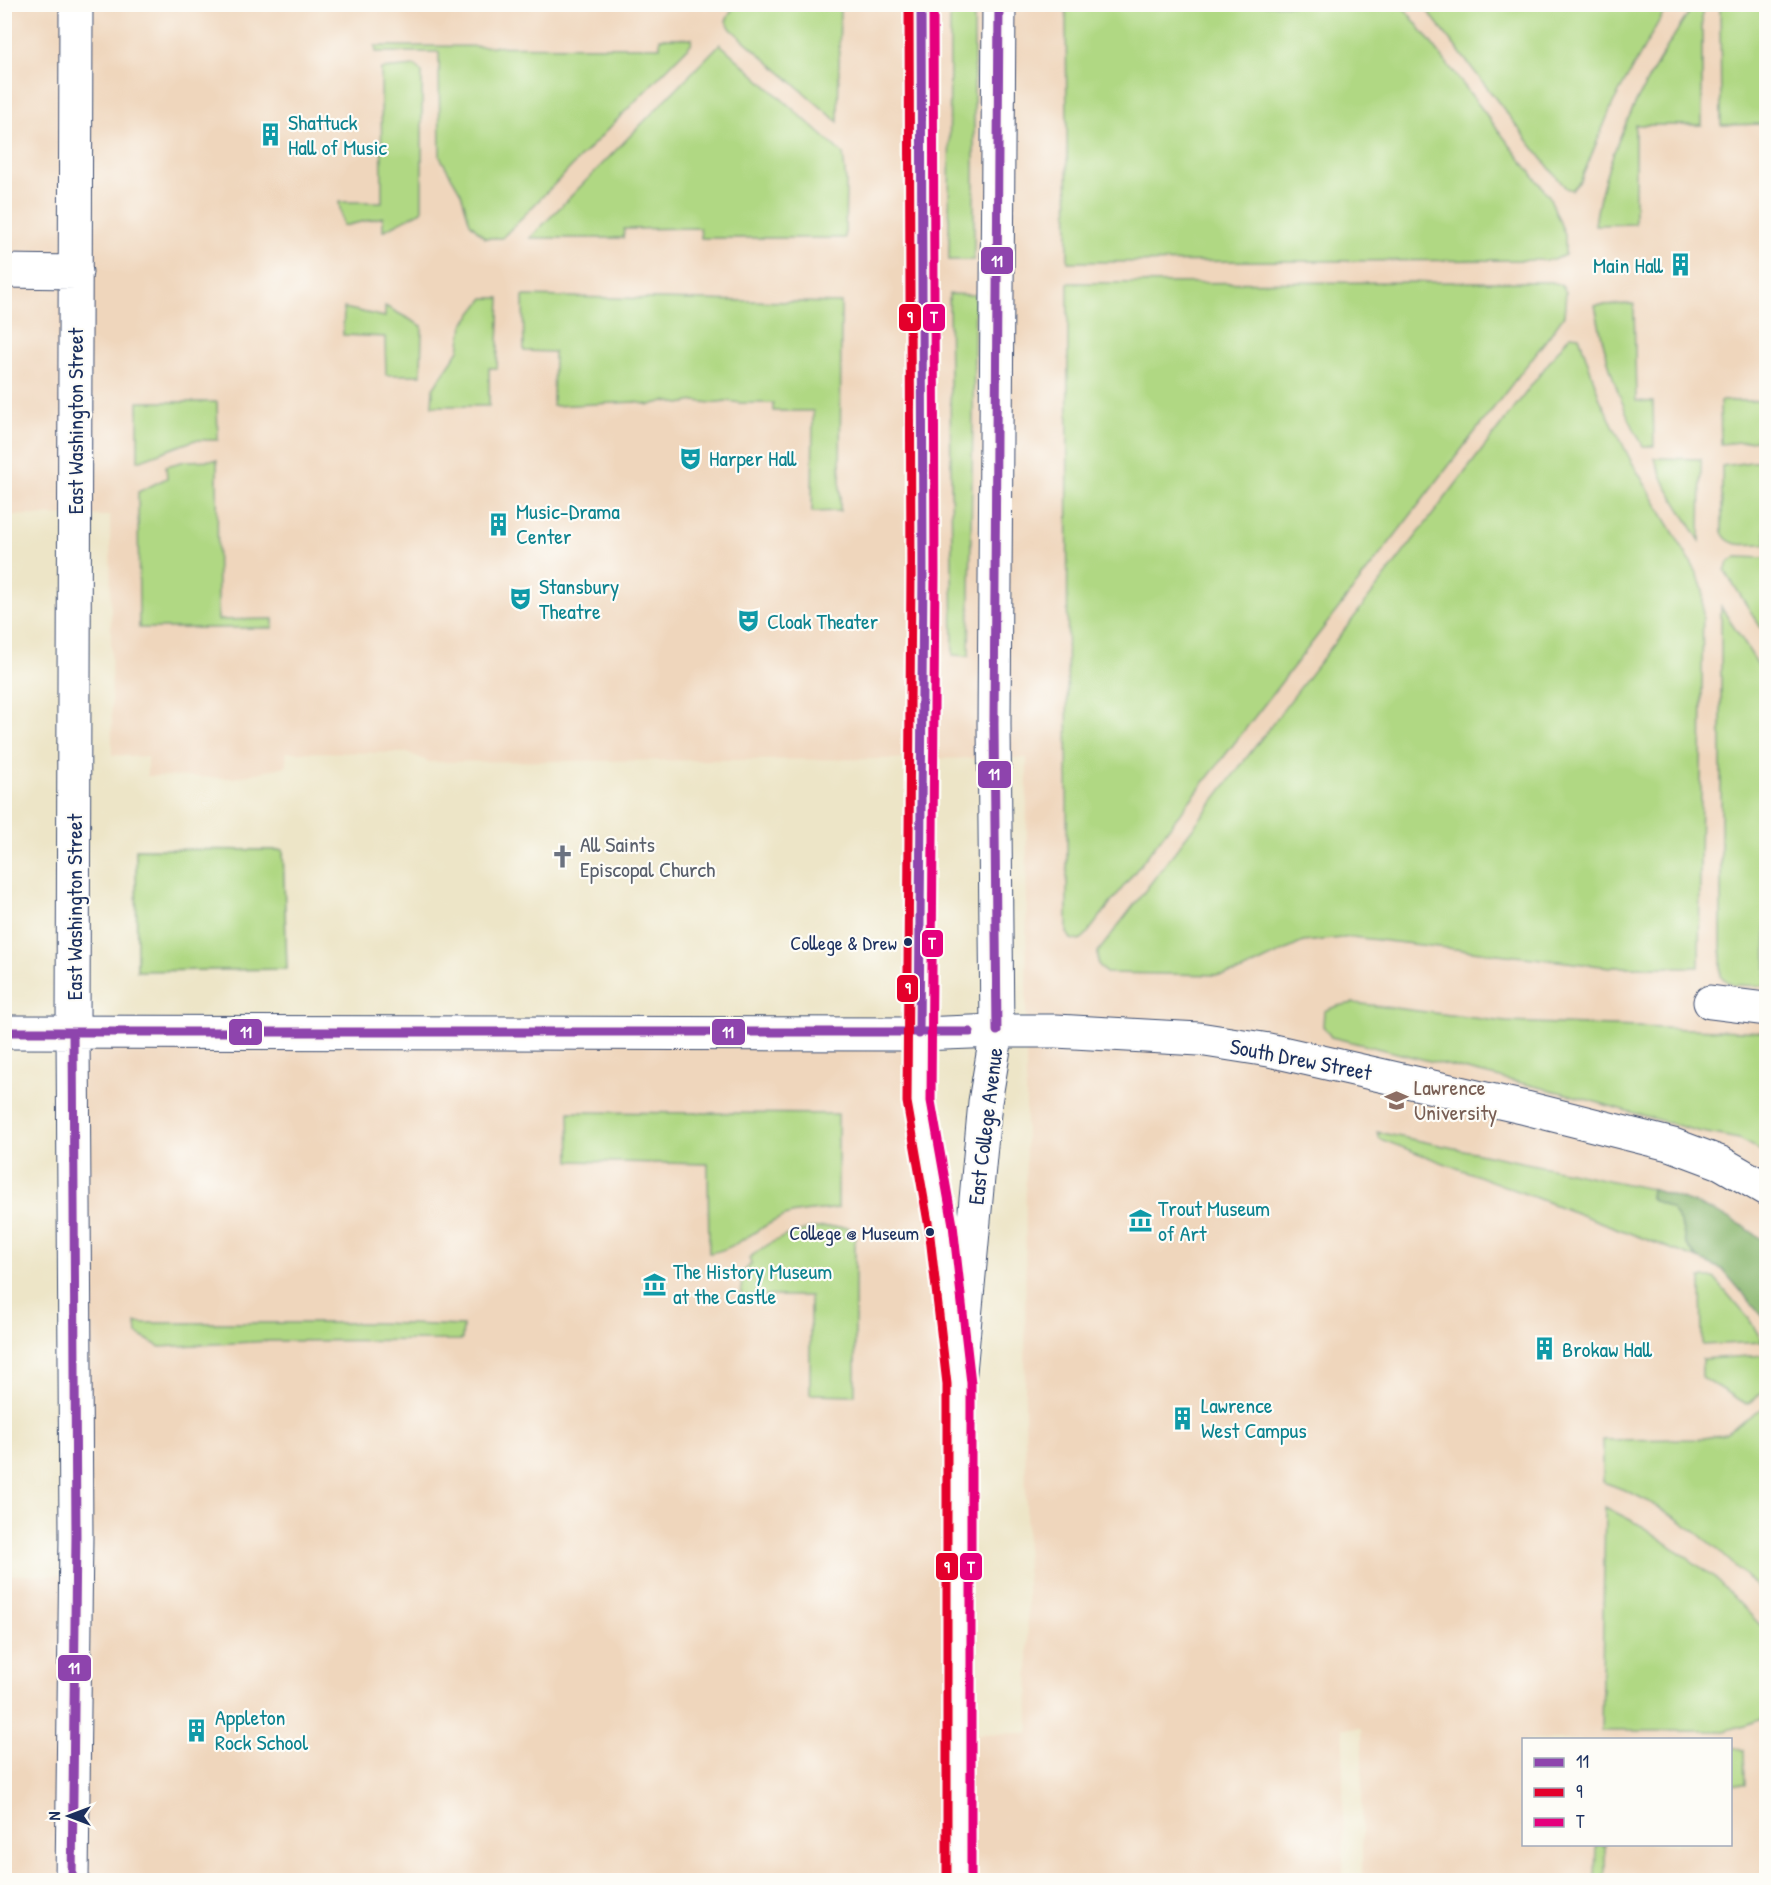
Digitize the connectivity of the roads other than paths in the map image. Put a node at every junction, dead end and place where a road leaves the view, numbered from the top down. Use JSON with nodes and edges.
{"nodes":[{"id":1,"x":76,"y":4,"type":"edge"},
{"id":2,"x":921,"y":4,"type":"edge"},
{"id":3,"x":999,"y":4,"type":"edge"},
{"id":4,"x":4,"y":272,"type":"edge"},
{"id":5,"x":76,"y":272,"type":"junction"},
{"id":6,"x":1710,"y":1002,"type":"dead end"},
{"id":7,"x":1767,"y":1009,"type":"edge"},
{"id":8,"x":997,"y":1031,"type":"junction"},
{"id":9,"x":4,"y":1032,"type":"edge"},
{"id":10,"x":74,"y":1032,"type":"junction"},
{"id":11,"x":919,"y":1034,"type":"junction"},
{"id":12,"x":1767,"y":1189,"type":"edge"},
{"id":13,"x":959,"y":1383,"type":"junction"},
{"id":14,"x":72,"y":1881,"type":"edge"},
{"id":15,"x":958,"y":1881,"type":"edge"}],
"edges":[{"from":1,"to":5,"type":"street","name":"East Washington Street"},
{"from":2,"to":11,"type":"street","name":"East College Avenue"},
{"from":3,"to":8,"type":"street","name":"East College Avenue"},
{"from":4,"to":5,"type":"street"},
{"from":5,"to":10,"type":"street","name":"East Washington Street"},
{"from":6,"to":7,"type":"street"},
{"from":8,"to":11,"type":"street","name":"South Drew Street"},
{"from":8,"to":12,"type":"street","name":"South Drew Street"},
{"from":8,"to":13,"type":"street","name":"East College Avenue"},
{"from":9,"to":10,"type":"street","name":"South Drew Street"},
{"from":10,"to":11,"type":"street","name":"South Drew Street"},
{"from":10,"to":14,"type":"street","name":"East Washington Street"},
{"from":11,"to":13,"type":"street","name":"East College Avenue"},
{"from":13,"to":15,"type":"street","name":"East College Avenue"}]}
